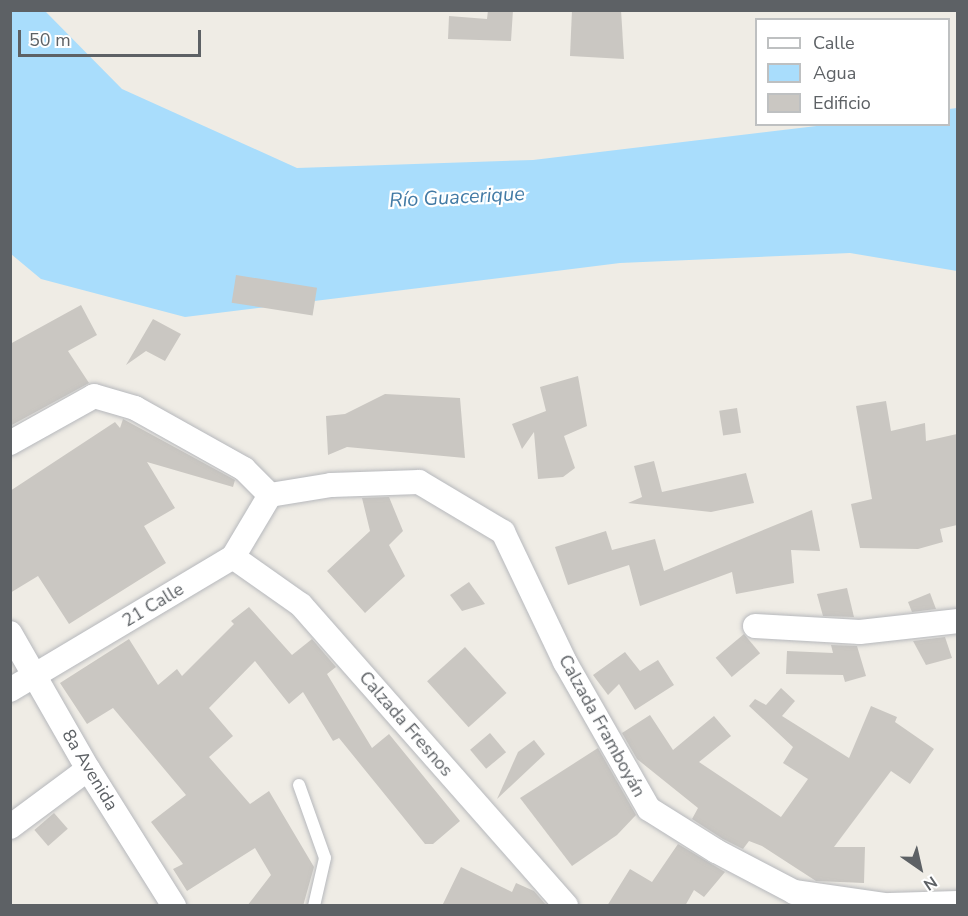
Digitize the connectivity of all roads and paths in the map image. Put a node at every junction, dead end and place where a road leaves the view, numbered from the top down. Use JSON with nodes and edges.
{"nodes":[{"id":1,"x":10,"y":442,"type":"edge"},
{"id":2,"x":270,"y":495,"type":"junction"},
{"id":3,"x":233,"y":557,"type":"junction"},
{"id":4,"x":957,"y":621,"type":"edge"},
{"id":5,"x":755,"y":626,"type":"dead end"},
{"id":6,"x":10,"y":633,"type":"edge"},
{"id":7,"x":35,"y":676,"type":"junction"},
{"id":8,"x":10,"y":690,"type":"edge"},
{"id":9,"x":88,"y":769,"type":"junction"},
{"id":10,"x":299,"y":785,"type":"dead end"},
{"id":11,"x":10,"y":826,"type":"edge"},
{"id":12,"x":957,"y":903,"type":"edge"},
{"id":13,"x":891,"y":905,"type":"edge"},
{"id":14,"x":174,"y":906,"type":"edge"},
{"id":15,"x":314,"y":906,"type":"edge"},
{"id":16,"x":566,"y":906,"type":"edge"}],
"edges":[{"from":1,"to":2,"type":"street"},
{"from":2,"to":3,"type":"street","name":"21 Calle"},
{"from":2,"to":13,"type":"street","name":"Calzada Framboyán"},
{"from":3,"to":7,"type":"street","name":"21 Calle"},
{"from":3,"to":16,"type":"street","name":"Calzada Fresnos"},
{"from":4,"to":5,"type":"street"},
{"from":6,"to":7,"type":"street","name":"8a Avenida"},
{"from":7,"to":8,"type":"street","name":"21 Calle"},
{"from":7,"to":9,"type":"street","name":"8a Avenida"},
{"from":9,"to":11,"type":"street"},
{"from":9,"to":14,"type":"street","name":"8a Avenida"},
{"from":10,"to":15,"type":"lane"},
{"from":12,"to":13,"type":"street","name":"Calzada Framboyán"}]}
